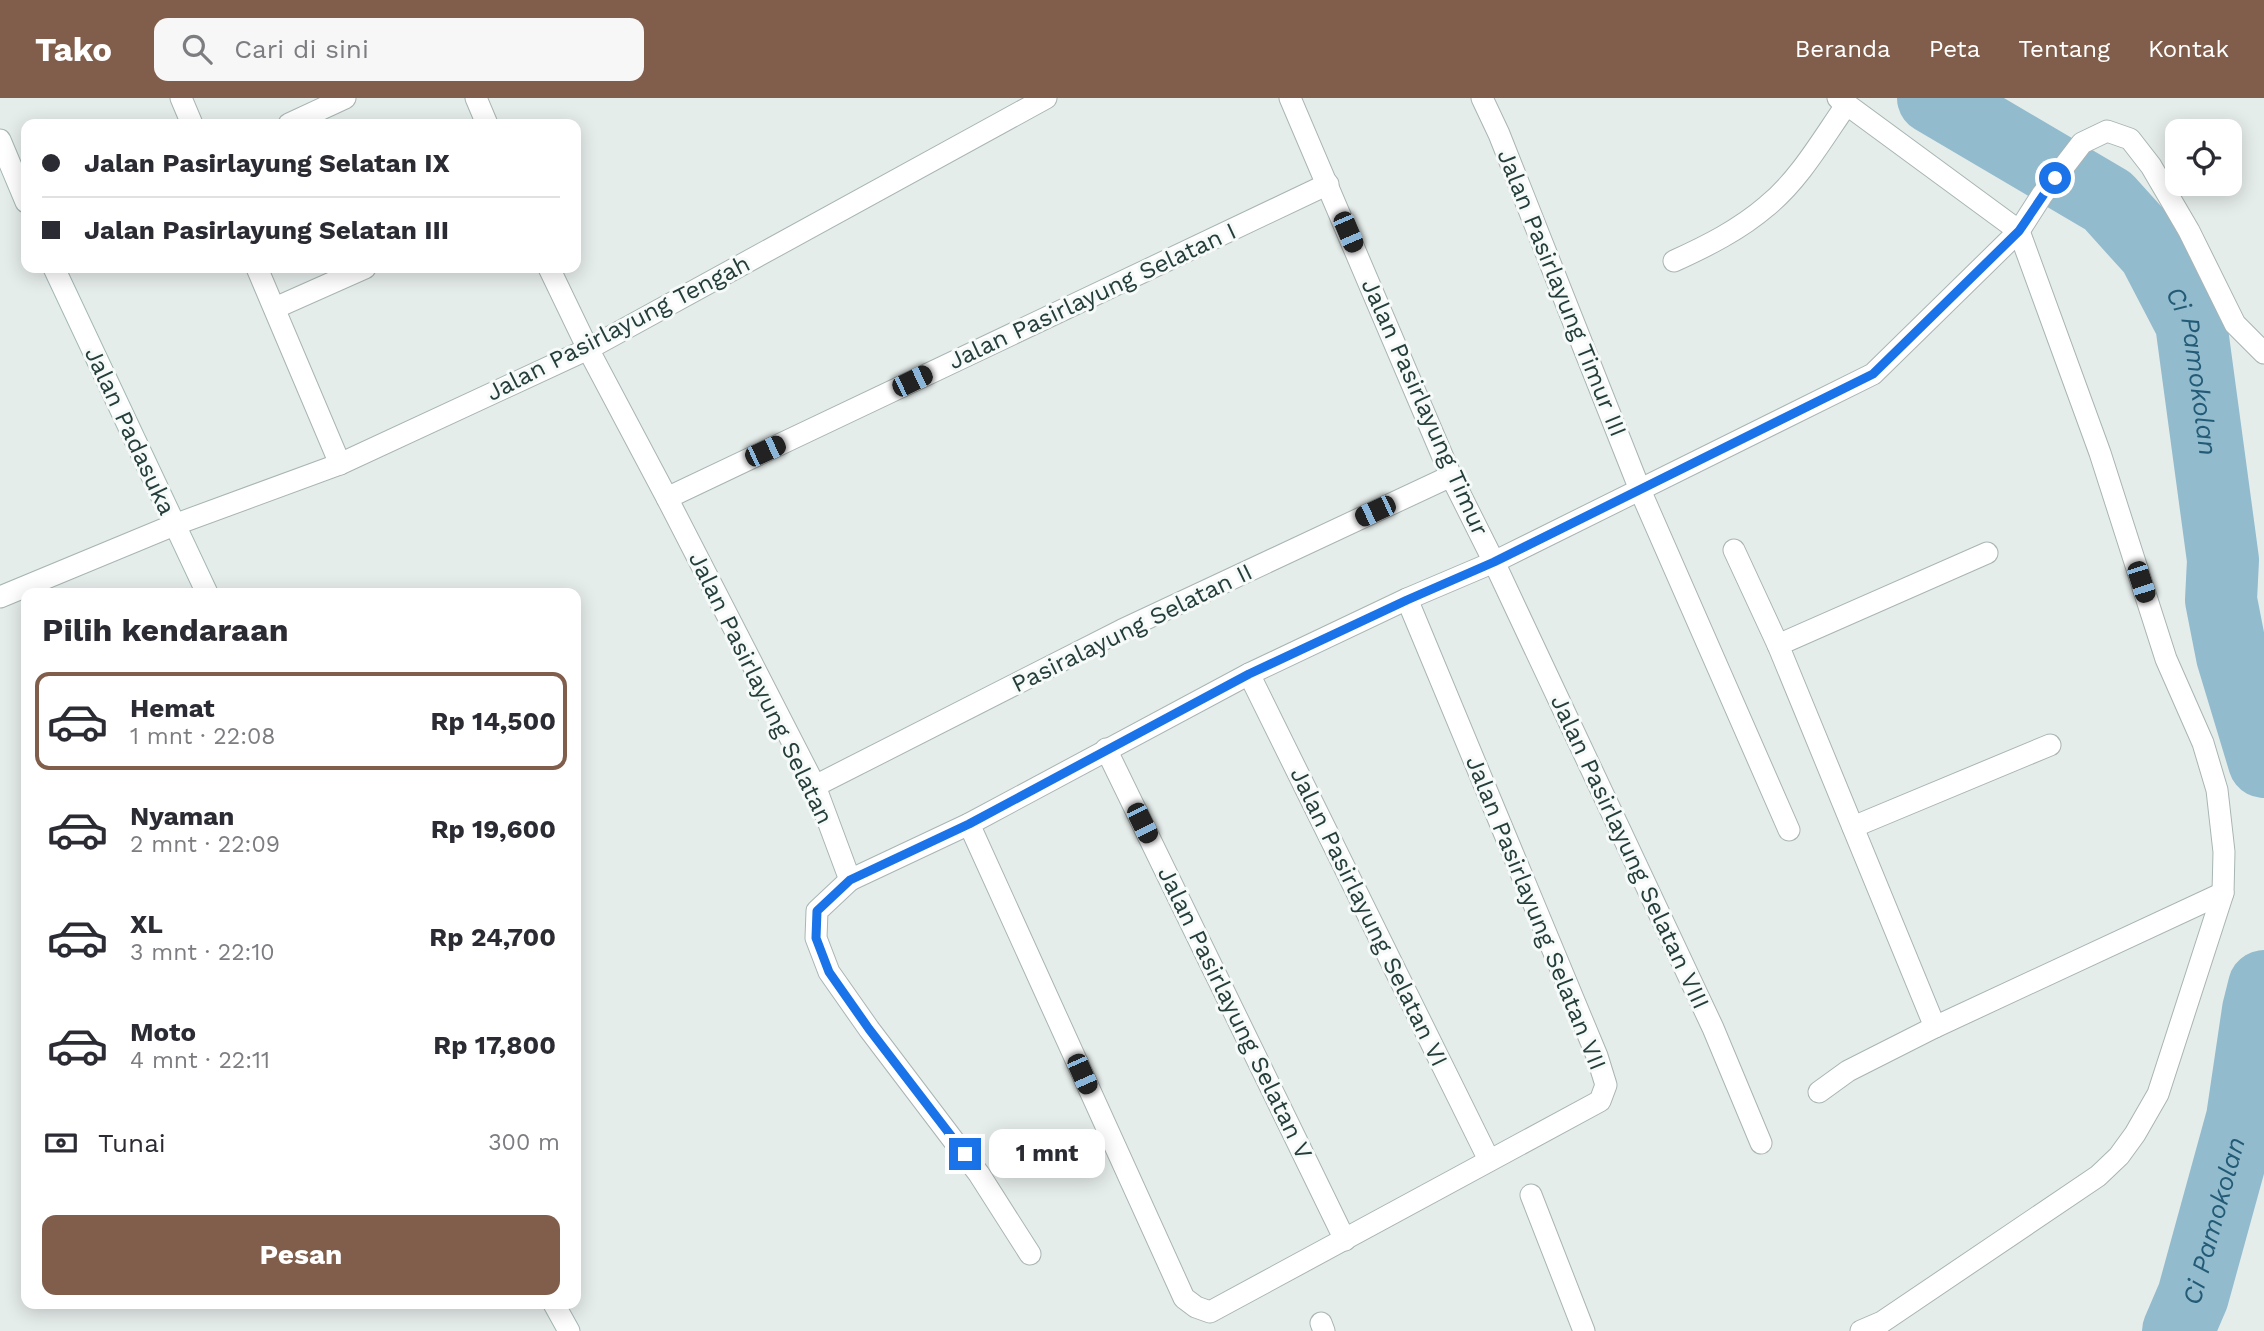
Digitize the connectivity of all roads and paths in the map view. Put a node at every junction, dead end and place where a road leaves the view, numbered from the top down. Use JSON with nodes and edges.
{"nodes":[{"id":1,"x":181,"y":98,"type":"edge"},
{"id":2,"x":345,"y":98,"type":"edge"},
{"id":3,"x":476,"y":98,"type":"edge"},
{"id":4,"x":1046,"y":98,"type":"edge"},
{"id":5,"x":1290,"y":98,"type":"edge"},
{"id":6,"x":1482,"y":98,"type":"edge"},
{"id":7,"x":1843,"y":101,"type":"edge"},
{"id":8,"x":190,"y":119,"type":"edge"},
{"id":9,"x":300,"y":119,"type":"edge"},
{"id":10,"x":485,"y":119,"type":"edge"},
{"id":11,"x":0,"y":140,"type":"edge"},
{"id":12,"x":1328,"y":184,"type":"junction"},
{"id":13,"x":21,"y":190,"type":"edge"},
{"id":14,"x":2019,"y":231,"type":"junction"},
{"id":15,"x":1674,"y":261,"type":"dead end"},
{"id":16,"x":56,"y":273,"type":"edge"},
{"id":17,"x":259,"y":273,"type":"edge"},
{"id":18,"x":354,"y":273,"type":"edge"},
{"id":19,"x":551,"y":273,"type":"edge"},
{"id":20,"x":275,"y":308,"type":"junction"},
{"id":21,"x":588,"y":349,"type":"junction"},
{"id":22,"x":2264,"y":354,"type":"edge"},
{"id":23,"x":340,"y":464,"type":"junction"},
{"id":24,"x":1451,"y":476,"type":"junction"},
{"id":25,"x":1640,"y":490,"type":"junction"},
{"id":26,"x":667,"y":498,"type":"junction"},
{"id":27,"x":174,"y":525,"type":"junction"},
{"id":28,"x":1734,"y":550,"type":"dead end"},
{"id":29,"x":1987,"y":553,"type":"dead end"},
{"id":30,"x":1494,"y":562,"type":"junction"},
{"id":31,"x":21,"y":588,"type":"edge"},
{"id":32,"x":22,"y":588,"type":"edge"},
{"id":33,"x":205,"y":588,"type":"edge"},
{"id":34,"x":0,"y":597,"type":"edge"},
{"id":35,"x":1407,"y":600,"type":"junction"},
{"id":36,"x":1778,"y":645,"type":"junction"},
{"id":37,"x":1249,"y":674,"type":"junction"},
{"id":38,"x":2050,"y":745,"type":"dead end"},
{"id":39,"x":1106,"y":749,"type":"junction"},
{"id":40,"x":815,"y":786,"type":"junction"},
{"id":41,"x":969,"y":824,"type":"junction"},
{"id":42,"x":1853,"y":827,"type":"junction"},
{"id":43,"x":1789,"y":830,"type":"dead end"},
{"id":44,"x":850,"y":880,"type":"junction"},
{"id":45,"x":2223,"y":893,"type":"junction"},
{"id":46,"x":1936,"y":1027,"type":"junction"},
{"id":47,"x":1819,"y":1092,"type":"dead end"},
{"id":48,"x":1761,"y":1143,"type":"dead end"},
{"id":49,"x":1489,"y":1160,"type":"junction"},
{"id":50,"x":1531,"y":1195,"type":"dead end"},
{"id":51,"x":1345,"y":1240,"type":"junction"},
{"id":52,"x":1030,"y":1254,"type":"dead end"},
{"id":53,"x":557,"y":1309,"type":"edge"},
{"id":54,"x":1887,"y":1326,"type":"edge"},
{"id":55,"x":569,"y":1331,"type":"edge"},
{"id":56,"x":1584,"y":1331,"type":"edge"},
{"id":57,"x":1861,"y":1331,"type":"edge"}],
"edges":[{"from":1,"to":8,"type":"street"},
{"from":2,"to":9,"type":"street"},
{"from":3,"to":10,"type":"street"},
{"from":4,"to":21,"type":"street","name":"Jalan Pasirlayung Tengah"},
{"from":5,"to":12,"type":"street","name":"Jalan Pasirlayung Timur"},
{"from":6,"to":25,"type":"street","name":"Jalan Pasirlayung Timur III"},
{"from":7,"to":14,"type":"street"},
{"from":7,"to":15,"type":"street"},
{"from":11,"to":13,"type":"street"},
{"from":12,"to":24,"type":"street","name":"Jalan Pasirlayung Timur"},
{"from":12,"to":26,"type":"street","name":"Jalan Pasirlayung Selatan I"},
{"from":14,"to":22,"type":"street"},
{"from":14,"to":25,"type":"street"},
{"from":14,"to":45,"type":"street"},
{"from":16,"to":27,"type":"street","name":"Jalan Padasuka"},
{"from":17,"to":20,"type":"street"},
{"from":18,"to":20,"type":"street"},
{"from":19,"to":21,"type":"street","name":"Jalan Pasirlayung Selatan"},
{"from":20,"to":23,"type":"street"},
{"from":21,"to":23,"type":"street","name":"Jalan Pasirlayung Tengah"},
{"from":21,"to":26,"type":"street","name":"Jalan Pasirlayung Selatan"},
{"from":23,"to":27,"type":"street","name":"Jalan Pasirlayung Tengah"},
{"from":24,"to":30,"type":"street","name":"Jalan Pasirlayung Timur"},
{"from":24,"to":40,"type":"street","name":"Pasiralayung Selatan II"},
{"from":25,"to":30,"type":"street"},
{"from":25,"to":43,"type":"street","name":"Jalan Pasirlayung Timur III"},
{"from":26,"to":40,"type":"street","name":"Jalan Pasirlayung Selatan"},
{"from":27,"to":32,"type":"street","name":"Jalan Pasirlayung Tengah"},
{"from":27,"to":33,"type":"street","name":"Jalan Padasuka"},
{"from":28,"to":36,"type":"street"},
{"from":29,"to":36,"type":"street"},
{"from":30,"to":35,"type":"street"},
{"from":30,"to":48,"type":"street","name":"Jalan Pasirlayung Selatan VIII"},
{"from":31,"to":34,"type":"street","name":"Jalan Pasirlayung Tengah"},
{"from":35,"to":37,"type":"street"},
{"from":35,"to":49,"type":"street","name":"Jalan Pasirlayung Selatan VII"},
{"from":36,"to":42,"type":"street"},
{"from":37,"to":39,"type":"street"},
{"from":37,"to":49,"type":"street","name":"Jalan Pasirlayung Selatan VI"},
{"from":38,"to":42,"type":"street"},
{"from":39,"to":41,"type":"street"},
{"from":39,"to":51,"type":"street","name":"Jalan Pasirlayung Selatan V"},
{"from":40,"to":44,"type":"street","name":"Jalan Pasirlayung Selatan"},
{"from":41,"to":44,"type":"street"},
{"from":41,"to":51,"type":"street","name":"Jalan Pasirlayung Selatan VII"},
{"from":42,"to":46,"type":"street"},
{"from":44,"to":52,"type":"street"},
{"from":45,"to":46,"type":"street"},
{"from":45,"to":54,"type":"street"},
{"from":46,"to":47,"type":"street"},
{"from":49,"to":51,"type":"street","name":"Jalan Pasirlayung Selatan VII"},
{"from":50,"to":56,"type":"street"},
{"from":53,"to":55,"type":"street"},
{"from":54,"to":57,"type":"street"}]}
